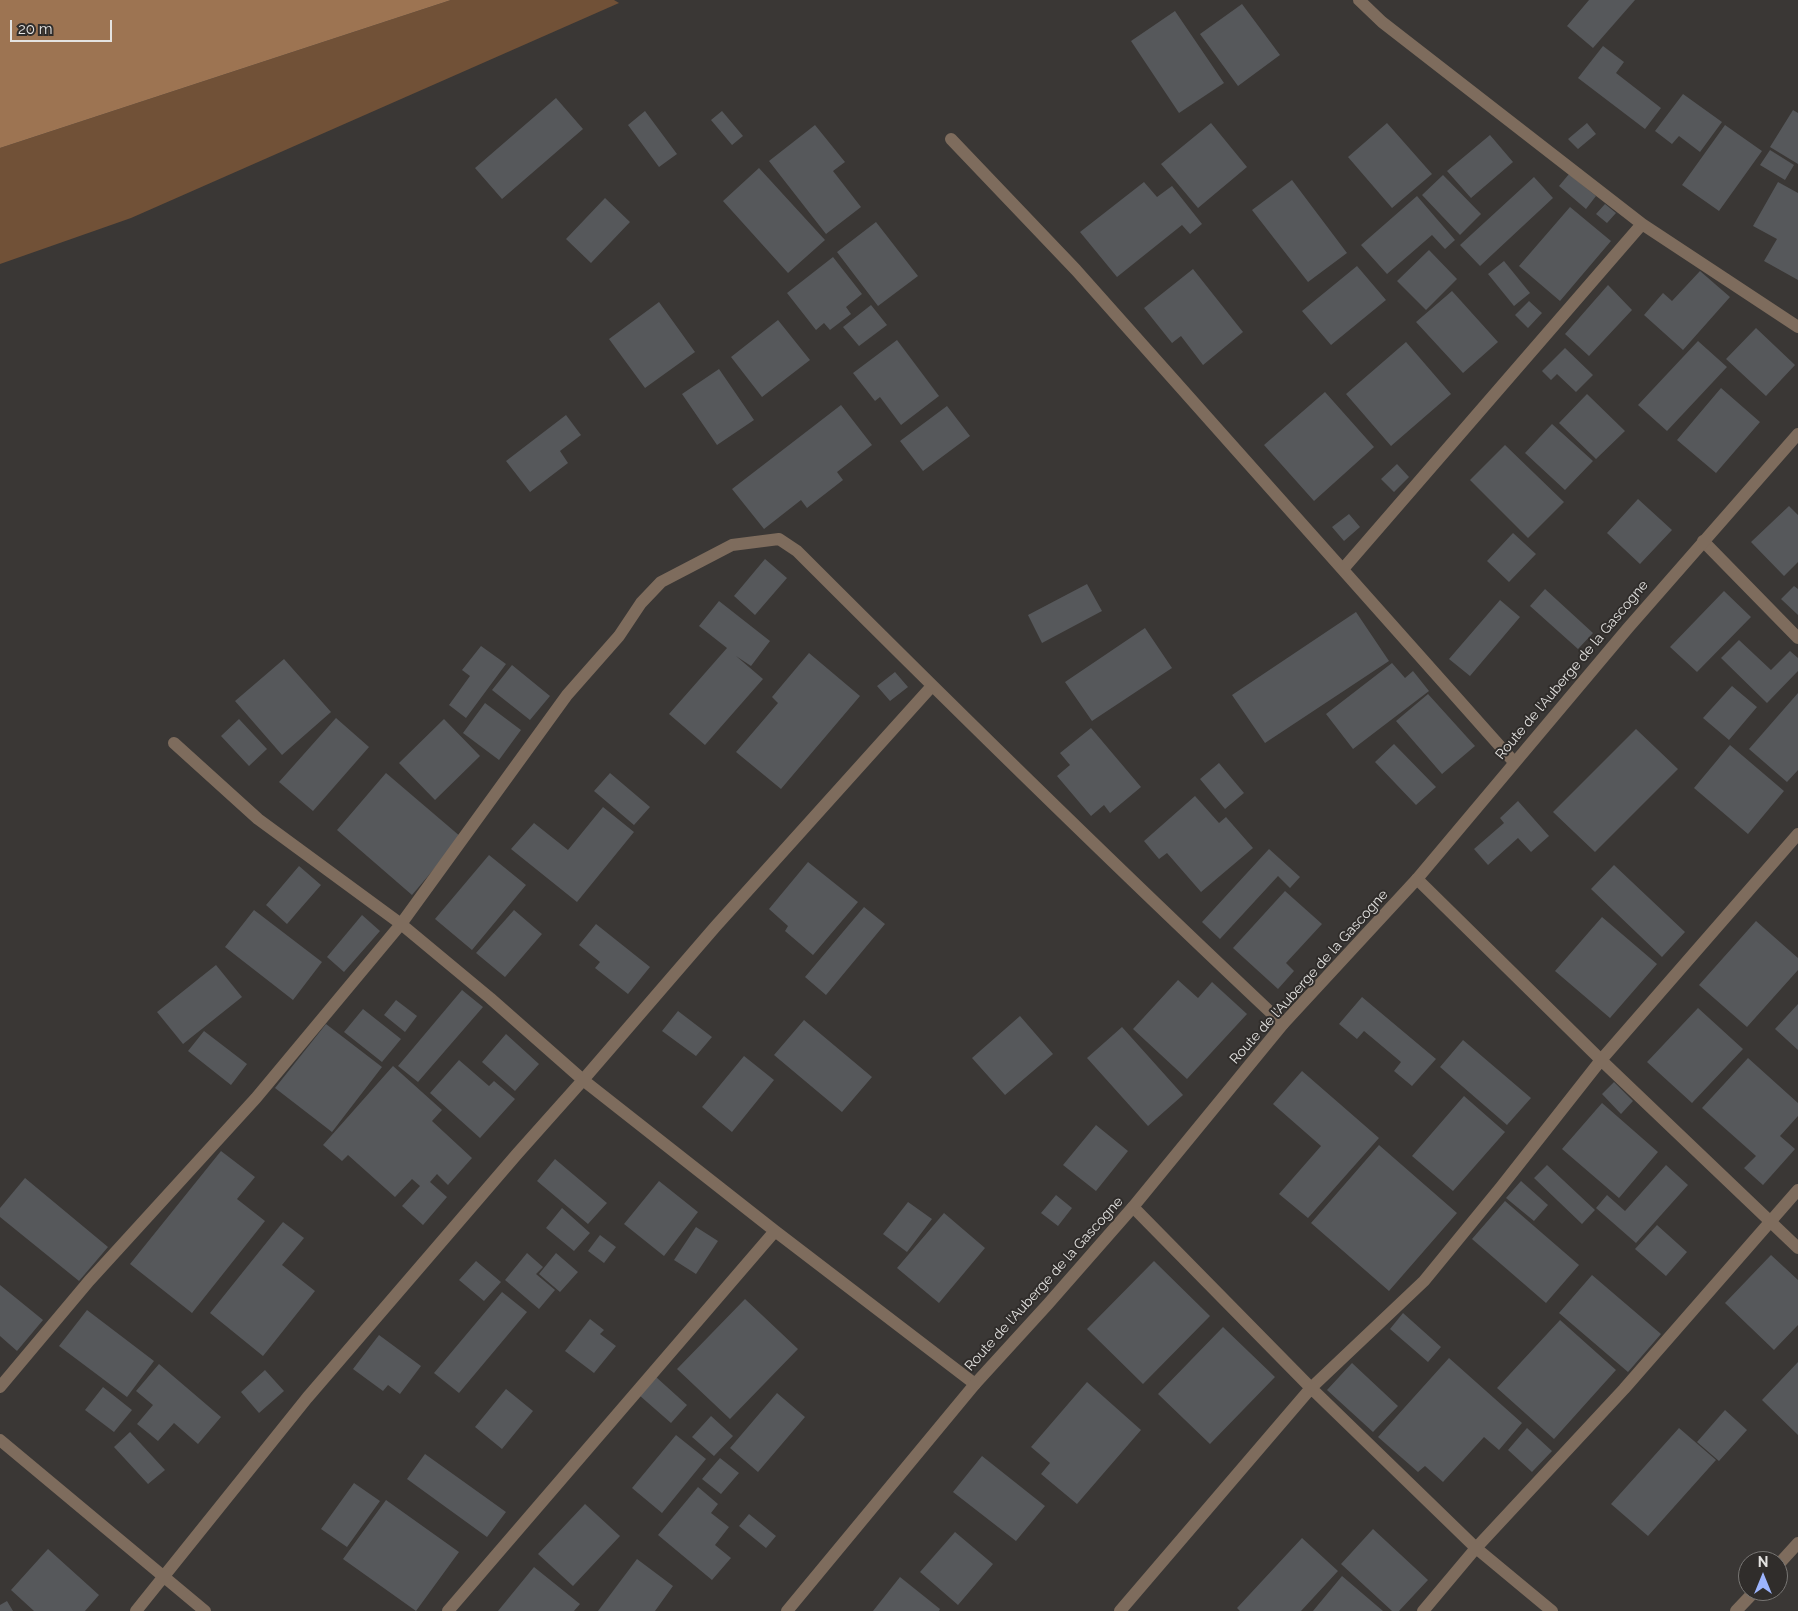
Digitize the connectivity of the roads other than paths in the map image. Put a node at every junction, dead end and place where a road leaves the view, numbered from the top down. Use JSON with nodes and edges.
{"nodes":[{"id":1,"x":1359,"y":0,"type":"edge"},
{"id":2,"x":950,"y":139,"type":"dead end"},
{"id":3,"x":1642,"y":224,"type":"junction"},
{"id":4,"x":1798,"y":327,"type":"edge"},
{"id":5,"x":1798,"y":434,"type":"edge"},
{"id":6,"x":1703,"y":541,"type":"junction"},
{"id":7,"x":1343,"y":569,"type":"junction"},
{"id":8,"x":1798,"y":638,"type":"edge"},
{"id":9,"x":932,"y":686,"type":"junction"},
{"id":10,"x":174,"y":743,"type":"dead end"},
{"id":11,"x":1514,"y":762,"type":"junction"},
{"id":12,"x":1798,"y":834,"type":"edge"},
{"id":13,"x":1417,"y":879,"type":"junction"},
{"id":14,"x":401,"y":924,"type":"junction"},
{"id":15,"x":1283,"y":1024,"type":"junction"},
{"id":16,"x":1601,"y":1060,"type":"junction"},
{"id":17,"x":583,"y":1080,"type":"junction"},
{"id":18,"x":1798,"y":1190,"type":"edge"},
{"id":19,"x":1133,"y":1207,"type":"junction"},
{"id":20,"x":1770,"y":1222,"type":"junction"},
{"id":21,"x":775,"y":1231,"type":"junction"},
{"id":22,"x":1798,"y":1248,"type":"edge"},
{"id":23,"x":976,"y":1384,"type":"junction"},
{"id":24,"x":0,"y":1387,"type":"edge"},
{"id":25,"x":1312,"y":1388,"type":"junction"},
{"id":26,"x":0,"y":1440,"type":"edge"},
{"id":27,"x":1798,"y":1544,"type":"edge"},
{"id":28,"x":1476,"y":1548,"type":"junction"},
{"id":29,"x":1788,"y":1555,"type":"edge"},
{"id":30,"x":165,"y":1576,"type":"junction"},
{"id":31,"x":1746,"y":1601,"type":"edge"},
{"id":32,"x":136,"y":1611,"type":"edge"},
{"id":33,"x":205,"y":1611,"type":"edge"},
{"id":34,"x":448,"y":1611,"type":"edge"},
{"id":35,"x":787,"y":1611,"type":"edge"},
{"id":36,"x":1120,"y":1611,"type":"edge"},
{"id":37,"x":1423,"y":1611,"type":"edge"},
{"id":38,"x":1552,"y":1611,"type":"edge"},
{"id":39,"x":1736,"y":1611,"type":"edge"}],
"edges":[{"from":1,"to":3,"type":"street"},
{"from":2,"to":7,"type":"street"},
{"from":3,"to":4,"type":"street"},
{"from":3,"to":7,"type":"street"},
{"from":5,"to":6,"type":"street","name":"Route de l'Auberge de la Gascogne"},
{"from":6,"to":8,"type":"street"},
{"from":6,"to":11,"type":"street","name":"Route de l'Auberge de la Gascogne"},
{"from":7,"to":11,"type":"street"},
{"from":9,"to":14,"type":"street"},
{"from":9,"to":15,"type":"street"},
{"from":9,"to":17,"type":"street"},
{"from":10,"to":14,"type":"street"},
{"from":11,"to":13,"type":"street","name":"Route de l'Auberge de la Gascogne"},
{"from":12,"to":16,"type":"street"},
{"from":13,"to":15,"type":"street","name":"Route de l'Auberge de la Gascogne"},
{"from":13,"to":16,"type":"street"},
{"from":14,"to":17,"type":"street"},
{"from":14,"to":24,"type":"street"},
{"from":15,"to":19,"type":"street","name":"Route de l'Auberge de la Gascogne"},
{"from":16,"to":20,"type":"street"},
{"from":16,"to":25,"type":"street"},
{"from":17,"to":21,"type":"street"},
{"from":17,"to":30,"type":"street"},
{"from":18,"to":20,"type":"street"},
{"from":19,"to":23,"type":"street","name":"Route de l'Auberge de la Gascogne"},
{"from":19,"to":25,"type":"street"},
{"from":20,"to":22,"type":"street"},
{"from":20,"to":28,"type":"street"},
{"from":21,"to":23,"type":"street"},
{"from":21,"to":34,"type":"street"},
{"from":23,"to":35,"type":"street","name":"Route de l'Auberge de la Gascogne"},
{"from":25,"to":28,"type":"street"},
{"from":25,"to":36,"type":"street"},
{"from":26,"to":30,"type":"street"},
{"from":27,"to":29,"type":"street"},
{"from":28,"to":37,"type":"street"},
{"from":28,"to":38,"type":"street"},
{"from":30,"to":32,"type":"street"},
{"from":30,"to":33,"type":"street"},
{"from":31,"to":39,"type":"street"}]}
